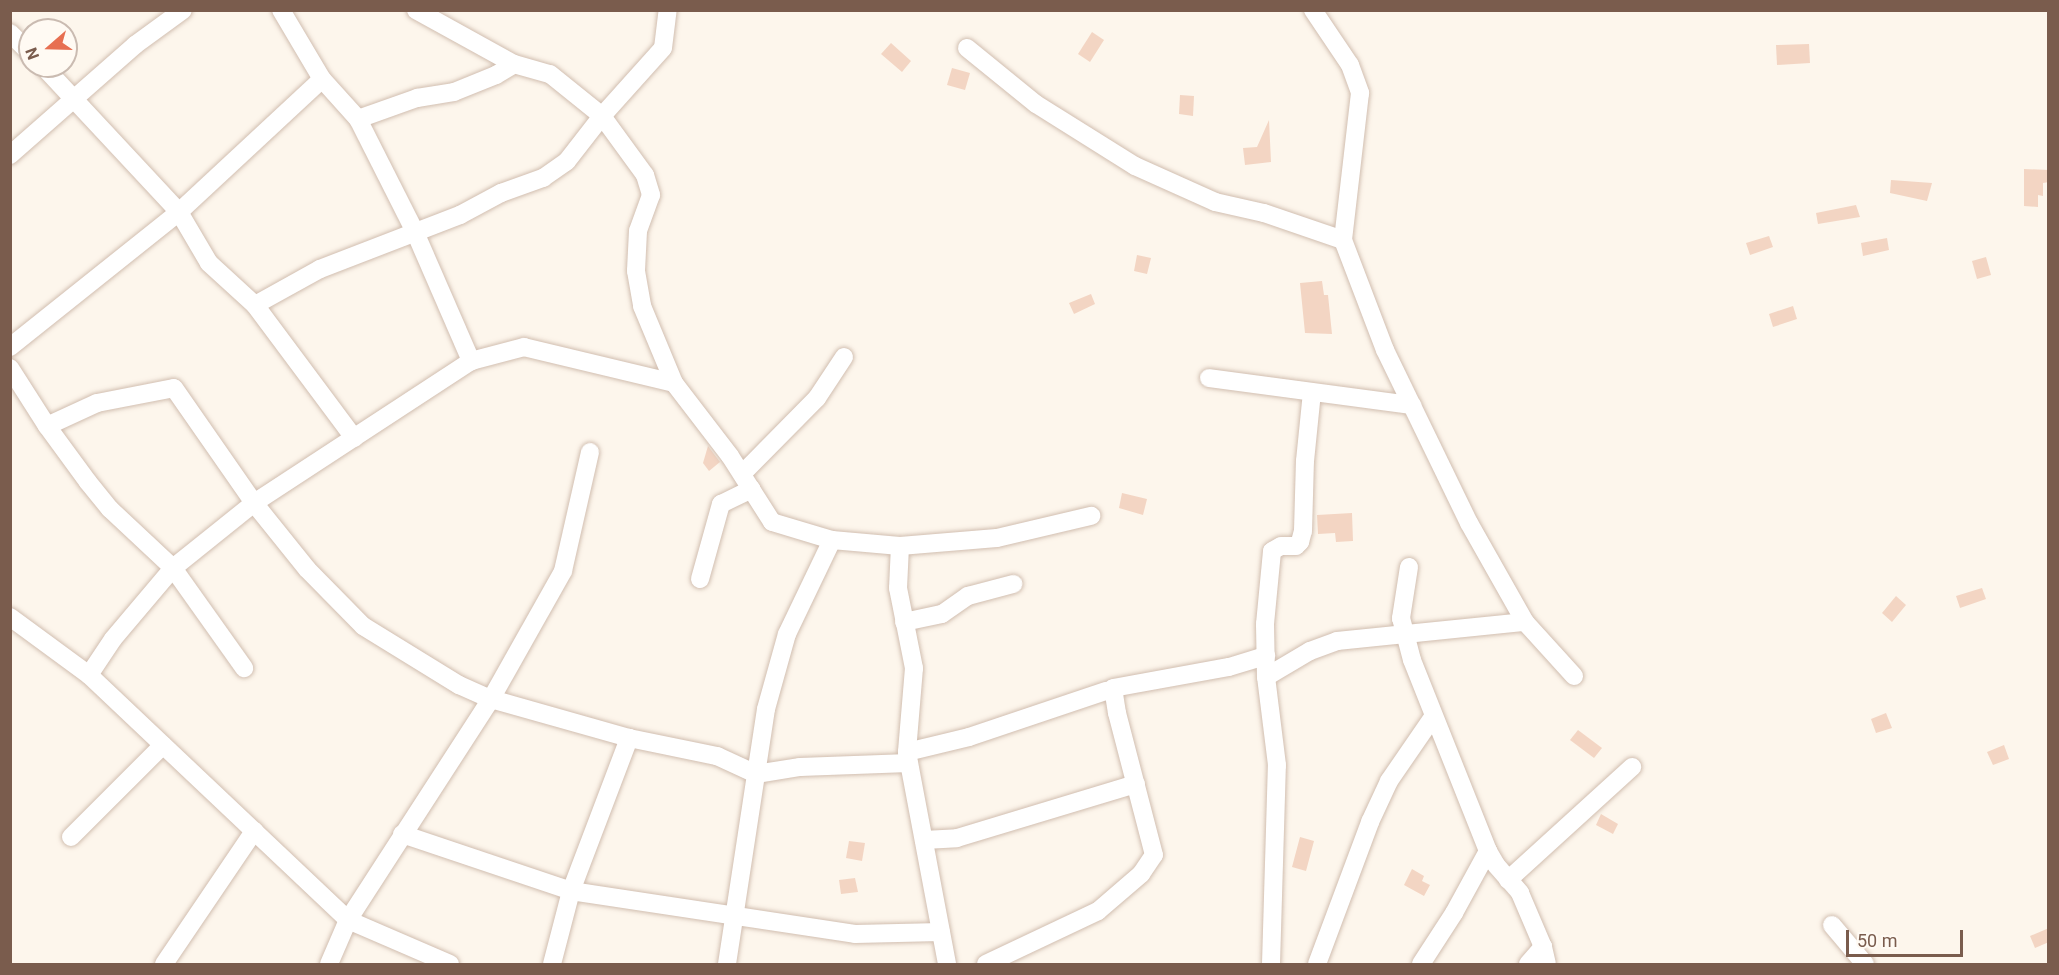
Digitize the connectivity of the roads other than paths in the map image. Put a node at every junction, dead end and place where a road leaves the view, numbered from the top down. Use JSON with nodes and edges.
{"nodes":[{"id":1,"x":183,"y":10,"type":"edge"},
{"id":2,"x":281,"y":10,"type":"edge"},
{"id":3,"x":416,"y":10,"type":"edge"},
{"id":4,"x":668,"y":10,"type":"edge"},
{"id":5,"x":1313,"y":10,"type":"edge"},
{"id":6,"x":967,"y":48,"type":"dead end"},
{"id":7,"x":514,"y":64,"type":"junction"},
{"id":8,"x":55,"y":78,"type":"edge"},
{"id":9,"x":322,"y":79,"type":"junction"},
{"id":10,"x":76,"y":99,"type":"junction"},
{"id":11,"x":602,"y":116,"type":"junction"},
{"id":12,"x":358,"y":119,"type":"junction"},
{"id":13,"x":10,"y":155,"type":"edge"},
{"id":14,"x":179,"y":212,"type":"junction"},
{"id":15,"x":416,"y":232,"type":"junction"},
{"id":16,"x":1343,"y":240,"type":"junction"},
{"id":17,"x":255,"y":305,"type":"junction"},
{"id":18,"x":10,"y":347,"type":"edge"},
{"id":19,"x":844,"y":357,"type":"dead end"},
{"id":20,"x":471,"y":361,"type":"junction"},
{"id":21,"x":10,"y":368,"type":"edge"},
{"id":22,"x":1209,"y":378,"type":"dead end"},
{"id":23,"x":674,"y":383,"type":"junction"},
{"id":24,"x":1312,"y":392,"type":"junction"},
{"id":25,"x":1412,"y":405,"type":"junction"},
{"id":26,"x":47,"y":426,"type":"junction"},
{"id":27,"x":354,"y":438,"type":"junction"},
{"id":28,"x":590,"y":452,"type":"dead end"},
{"id":29,"x":747,"y":482,"type":"junction"},
{"id":30,"x":254,"y":503,"type":"junction"},
{"id":31,"x":1091,"y":516,"type":"dead end"},
{"id":32,"x":832,"y":540,"type":"junction"},
{"id":33,"x":900,"y":546,"type":"junction"},
{"id":34,"x":1409,"y":567,"type":"dead end"},
{"id":35,"x":173,"y":568,"type":"junction"},
{"id":36,"x":700,"y":579,"type":"dead end"},
{"id":37,"x":1013,"y":584,"type":"dead end"},
{"id":38,"x":10,"y":617,"type":"edge"},
{"id":39,"x":904,"y":622,"type":"junction"},
{"id":40,"x":1525,"y":622,"type":"junction"},
{"id":41,"x":1405,"y":634,"type":"junction"},
{"id":42,"x":1266,"y":656,"type":"junction"},
{"id":43,"x":244,"y":668,"type":"dead end"},
{"id":44,"x":89,"y":675,"type":"junction"},
{"id":45,"x":1574,"y":676,"type":"dead end"},
{"id":46,"x":1266,"y":677,"type":"junction"},
{"id":47,"x":1106,"y":691,"type":"dead end"},
{"id":48,"x":491,"y":699,"type":"junction"},
{"id":49,"x":1433,"y":717,"type":"junction"},
{"id":50,"x":629,"y":738,"type":"junction"},
{"id":51,"x":163,"y":745,"type":"junction"},
{"id":52,"x":908,"y":757,"type":"junction"},
{"id":53,"x":1632,"y":767,"type":"dead end"},
{"id":54,"x":756,"y":774,"type":"junction"},
{"id":55,"x":1136,"y":784,"type":"junction"},
{"id":56,"x":254,"y":831,"type":"junction"},
{"id":57,"x":402,"y":834,"type":"junction"},
{"id":58,"x":71,"y":837,"type":"dead end"},
{"id":59,"x":924,"y":840,"type":"junction"},
{"id":60,"x":1488,"y":851,"type":"junction"},
{"id":61,"x":1508,"y":880,"type":"junction"},
{"id":62,"x":572,"y":891,"type":"junction"},
{"id":63,"x":735,"y":915,"type":"junction"},
{"id":64,"x":348,"y":920,"type":"junction"},
{"id":65,"x":1832,"y":925,"type":"dead end"},
{"id":66,"x":941,"y":932,"type":"junction"},
{"id":67,"x":1545,"y":956,"type":"edge"},
{"id":68,"x":164,"y":964,"type":"edge"},
{"id":69,"x":328,"y":964,"type":"edge"},
{"id":70,"x":450,"y":964,"type":"edge"},
{"id":71,"x":552,"y":964,"type":"edge"},
{"id":72,"x":727,"y":964,"type":"edge"},
{"id":73,"x":947,"y":964,"type":"edge"},
{"id":74,"x":986,"y":964,"type":"edge"},
{"id":75,"x":1271,"y":964,"type":"edge"},
{"id":76,"x":1317,"y":964,"type":"edge"},
{"id":77,"x":1421,"y":964,"type":"edge"},
{"id":78,"x":1528,"y":964,"type":"edge"},
{"id":79,"x":1865,"y":964,"type":"edge"}],
"edges":[{"from":1,"to":10,"type":"street"},
{"from":2,"to":9,"type":"street"},
{"from":3,"to":7,"type":"street"},
{"from":4,"to":11,"type":"street"},
{"from":5,"to":16,"type":"street"},
{"from":6,"to":16,"type":"street"},
{"from":7,"to":11,"type":"street"},
{"from":7,"to":12,"type":"street"},
{"from":8,"to":10,"type":"street"},
{"from":9,"to":12,"type":"street"},
{"from":9,"to":14,"type":"street"},
{"from":10,"to":13,"type":"street"},
{"from":10,"to":14,"type":"street"},
{"from":11,"to":15,"type":"street"},
{"from":11,"to":23,"type":"street"},
{"from":12,"to":15,"type":"street"},
{"from":14,"to":17,"type":"street"},
{"from":14,"to":18,"type":"street"},
{"from":15,"to":17,"type":"street"},
{"from":15,"to":20,"type":"street"},
{"from":16,"to":25,"type":"street"},
{"from":17,"to":27,"type":"street"},
{"from":19,"to":29,"type":"street"},
{"from":20,"to":23,"type":"street"},
{"from":20,"to":27,"type":"street"},
{"from":21,"to":26,"type":"street"},
{"from":22,"to":24,"type":"street"},
{"from":23,"to":29,"type":"street"},
{"from":24,"to":25,"type":"street"},
{"from":24,"to":42,"type":"street"},
{"from":25,"to":40,"type":"street"},
{"from":26,"to":30,"type":"street"},
{"from":26,"to":35,"type":"street"},
{"from":27,"to":30,"type":"street"},
{"from":28,"to":48,"type":"street"},
{"from":29,"to":32,"type":"street"},
{"from":29,"to":36,"type":"street"},
{"from":30,"to":35,"type":"street"},
{"from":30,"to":48,"type":"street"},
{"from":31,"to":33,"type":"street"},
{"from":32,"to":33,"type":"street"},
{"from":32,"to":54,"type":"street"},
{"from":33,"to":39,"type":"street"},
{"from":34,"to":41,"type":"street"},
{"from":35,"to":43,"type":"street"},
{"from":35,"to":44,"type":"street"},
{"from":37,"to":39,"type":"street"},
{"from":38,"to":44,"type":"street"},
{"from":39,"to":52,"type":"street"},
{"from":40,"to":41,"type":"street"},
{"from":40,"to":45,"type":"street"},
{"from":41,"to":46,"type":"street"},
{"from":41,"to":49,"type":"street"},
{"from":42,"to":46,"type":"street"},
{"from":42,"to":55,"type":"street"},
{"from":44,"to":51,"type":"street"},
{"from":46,"to":75,"type":"street"},
{"from":47,"to":52,"type":"street"},
{"from":48,"to":50,"type":"street"},
{"from":48,"to":57,"type":"street"},
{"from":49,"to":60,"type":"street"},
{"from":49,"to":76,"type":"street"},
{"from":50,"to":54,"type":"street"},
{"from":50,"to":62,"type":"street"},
{"from":51,"to":56,"type":"street"},
{"from":51,"to":58,"type":"street"},
{"from":52,"to":54,"type":"street"},
{"from":52,"to":59,"type":"street"},
{"from":53,"to":61,"type":"street"},
{"from":54,"to":63,"type":"street"},
{"from":55,"to":59,"type":"street"},
{"from":55,"to":74,"type":"street"},
{"from":56,"to":64,"type":"street"},
{"from":56,"to":68,"type":"street"},
{"from":57,"to":62,"type":"street"},
{"from":57,"to":64,"type":"street"},
{"from":59,"to":66,"type":"street"},
{"from":60,"to":61,"type":"street"},
{"from":60,"to":77,"type":"street"},
{"from":61,"to":67,"type":"street"},
{"from":62,"to":63,"type":"street"},
{"from":62,"to":71,"type":"street"},
{"from":63,"to":66,"type":"street"},
{"from":63,"to":72,"type":"street"},
{"from":64,"to":69,"type":"street"},
{"from":64,"to":70,"type":"street"},
{"from":65,"to":79,"type":"street"},
{"from":66,"to":73,"type":"street"},
{"from":67,"to":78,"type":"street"}]}
